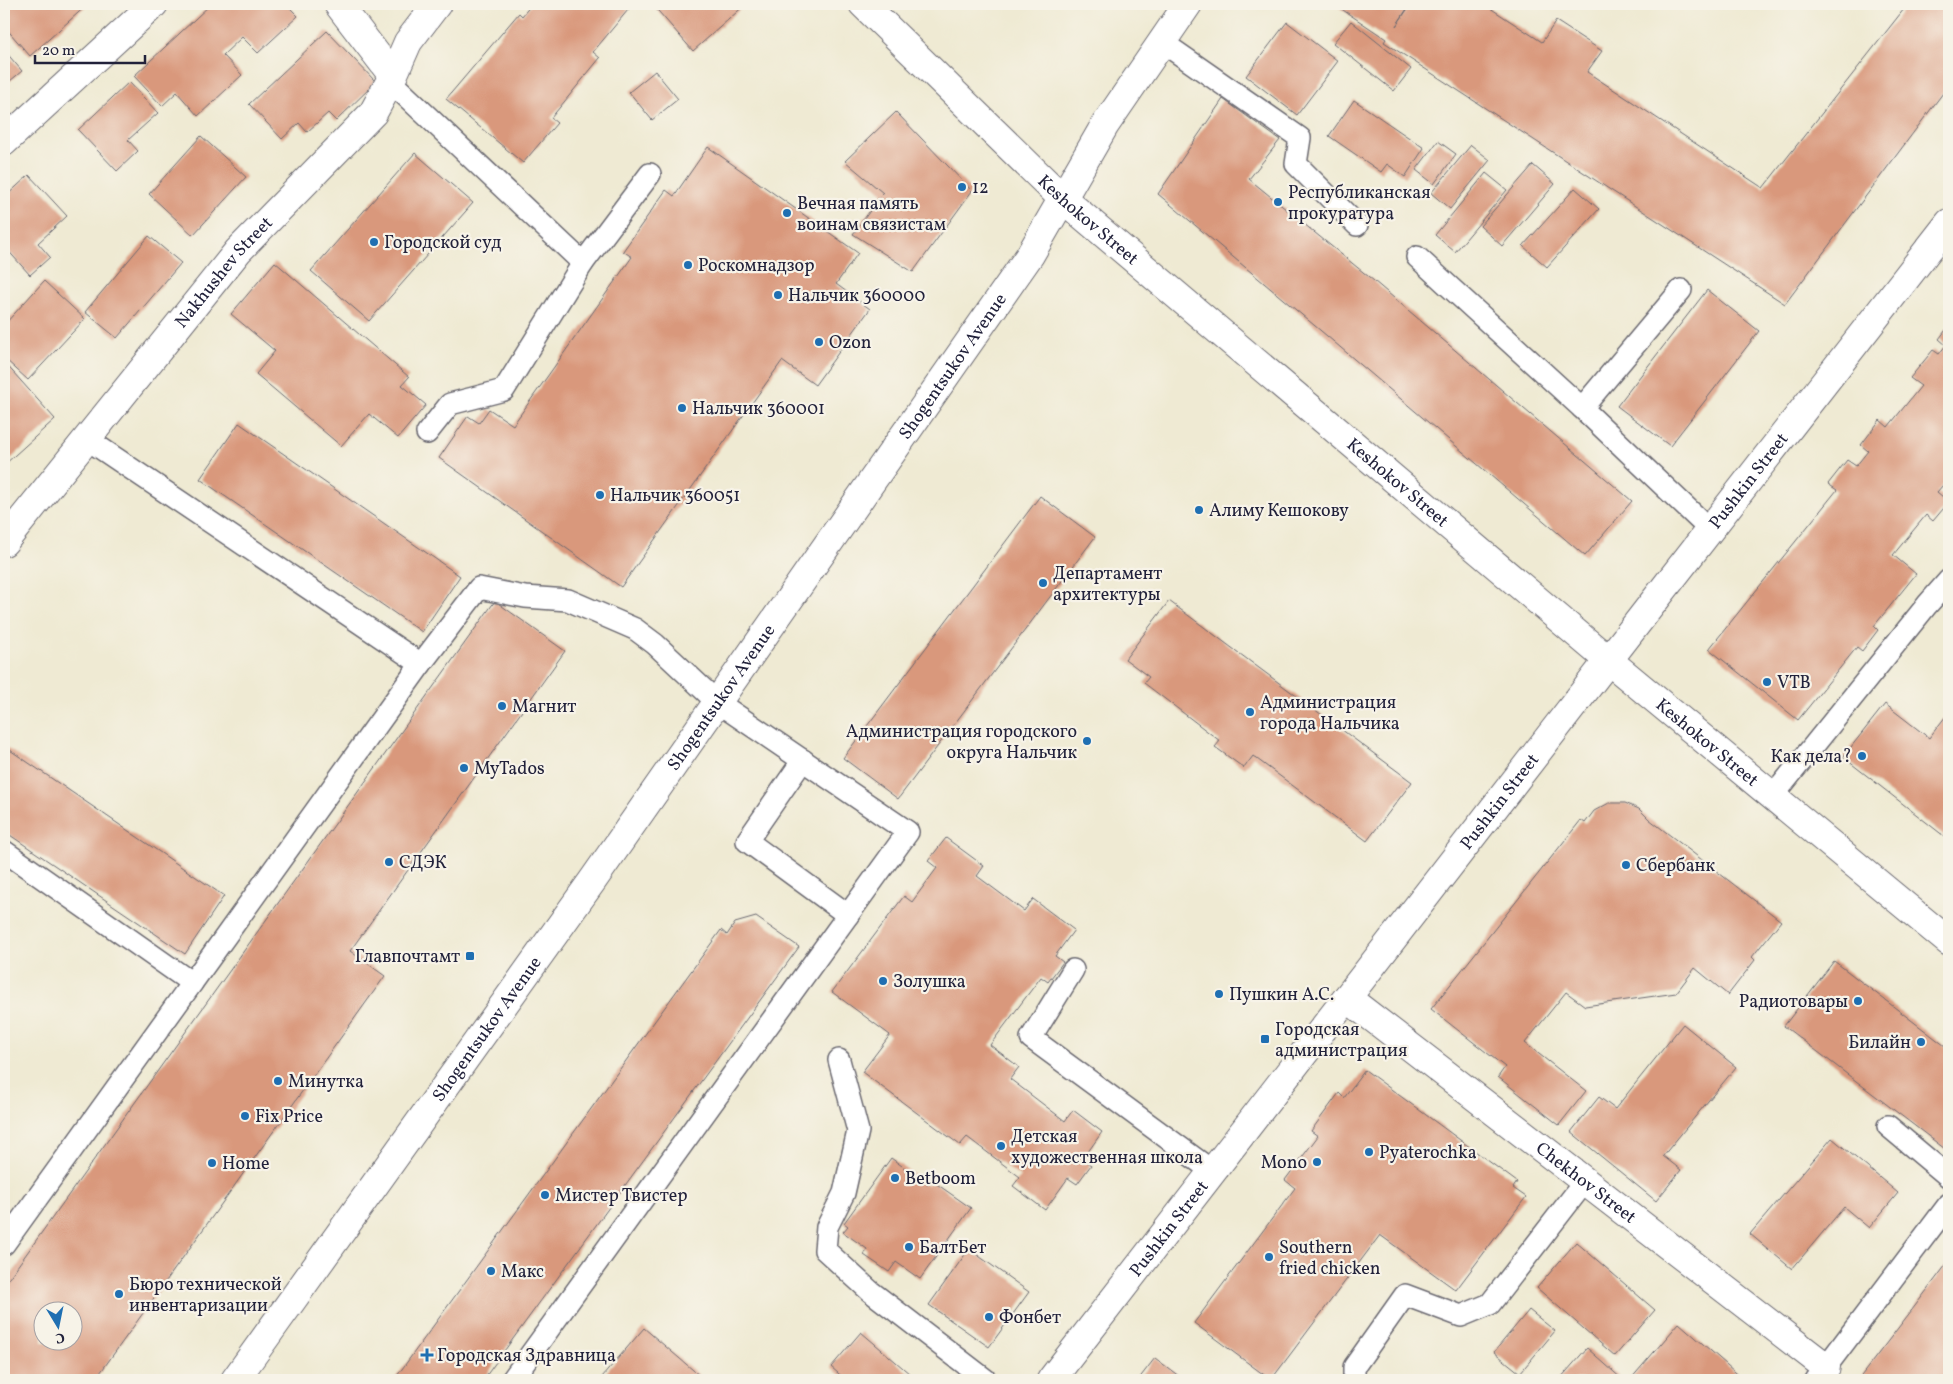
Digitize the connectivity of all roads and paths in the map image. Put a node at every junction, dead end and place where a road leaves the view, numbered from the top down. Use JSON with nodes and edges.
{"nodes":[{"id":1,"x":154,"y":4,"type":"edge"},
{"id":2,"x":338,"y":4,"type":"edge"},
{"id":3,"x":437,"y":4,"type":"edge"},
{"id":4,"x":863,"y":4,"type":"edge"},
{"id":5,"x":1188,"y":4,"type":"edge"},
{"id":6,"x":1162,"y":42,"type":"junction"},
{"id":7,"x":392,"y":78,"type":"junction"},
{"id":8,"x":4,"y":142,"type":"edge"},
{"id":9,"x":650,"y":174,"type":"dead end"},
{"id":10,"x":1063,"y":198,"type":"junction"},
{"id":11,"x":1949,"y":223,"type":"edge"},
{"id":12,"x":1357,"y":225,"type":"dead end"},
{"id":13,"x":1416,"y":257,"type":"dead end"},
{"id":14,"x":583,"y":263,"type":"junction"},
{"id":15,"x":1681,"y":290,"type":"dead end"},
{"id":16,"x":1582,"y":408,"type":"junction"},
{"id":17,"x":427,"y":433,"type":"dead end"},
{"id":18,"x":87,"y":439,"type":"junction"},
{"id":19,"x":1710,"y":530,"type":"junction"},
{"id":20,"x":4,"y":542,"type":"edge"},
{"id":21,"x":1949,"y":580,"type":"edge"},
{"id":22,"x":1608,"y":660,"type":"junction"},
{"id":23,"x":421,"y":664,"type":"junction"},
{"id":24,"x":718,"y":702,"type":"junction"},
{"id":25,"x":803,"y":760,"type":"junction"},
{"id":26,"x":1773,"y":796,"type":"junction"},
{"id":27,"x":4,"y":851,"type":"edge"},
{"id":28,"x":848,"y":915,"type":"junction"},
{"id":29,"x":1949,"y":942,"type":"edge"},
{"id":30,"x":1073,"y":970,"type":"dead end"},
{"id":31,"x":192,"y":983,"type":"junction"},
{"id":32,"x":1348,"y":998,"type":"junction"},
{"id":33,"x":839,"y":1060,"type":"dead end"},
{"id":34,"x":1888,"y":1126,"type":"dead end"},
{"id":35,"x":1212,"y":1171,"type":"junction"},
{"id":36,"x":1949,"y":1177,"type":"edge"},
{"id":37,"x":1586,"y":1180,"type":"junction"},
{"id":38,"x":1949,"y":1204,"type":"edge"},
{"id":39,"x":4,"y":1244,"type":"edge"},
{"id":40,"x":1821,"y":1374,"type":"edge"},
{"id":41,"x":235,"y":1380,"type":"edge"},
{"id":42,"x":512,"y":1380,"type":"edge"},
{"id":43,"x":986,"y":1380,"type":"edge"},
{"id":44,"x":1051,"y":1380,"type":"edge"},
{"id":45,"x":1354,"y":1380,"type":"edge"}],
"edges":[{"from":1,"to":8,"type":"main road"},
{"from":2,"to":7,"type":"main road"},
{"from":3,"to":7,"type":"main road","name":"Nakhushev Street"},
{"from":4,"to":10,"type":"main road","name":"Keshokov Street"},
{"from":5,"to":6,"type":"main road","name":"Shogentsukov Avenue"},
{"from":6,"to":10,"type":"main road","name":"Shogentsukov Avenue"},
{"from":6,"to":12,"type":"lane"},
{"from":7,"to":14,"type":"lane"},
{"from":7,"to":18,"type":"main road","name":"Nakhushev Street"},
{"from":9,"to":14,"type":"lane"},
{"from":10,"to":22,"type":"main road","name":"Keshokov Street"},
{"from":10,"to":24,"type":"main road","name":"Shogentsukov Avenue"},
{"from":11,"to":19,"type":"main road","name":"Pushkin Street"},
{"from":13,"to":16,"type":"lane"},
{"from":14,"to":17,"type":"lane"},
{"from":15,"to":16,"type":"lane"},
{"from":16,"to":19,"type":"lane"},
{"from":18,"to":20,"type":"main road","name":"Nakhushev Street"},
{"from":18,"to":23,"type":"lane"},
{"from":19,"to":22,"type":"main road","name":"Pushkin Street"},
{"from":21,"to":26,"type":"lane"},
{"from":22,"to":26,"type":"main road","name":"Keshokov Street"},
{"from":22,"to":32,"type":"main road","name":"Pushkin Street"},
{"from":23,"to":24,"type":"lane"},
{"from":23,"to":31,"type":"lane"},
{"from":24,"to":25,"type":"lane"},
{"from":24,"to":41,"type":"main road","name":"Shogentsukov Avenue"},
{"from":25,"to":28,"type":"lane"},
{"from":25,"to":28,"type":"lane"},
{"from":26,"to":29,"type":"main road","name":"Keshokov Street"},
{"from":27,"to":31,"type":"lane"},
{"from":28,"to":42,"type":"lane"},
{"from":30,"to":35,"type":"lane"},
{"from":31,"to":39,"type":"lane"},
{"from":32,"to":35,"type":"main road","name":"Pushkin Street"},
{"from":32,"to":37,"type":"main road","name":"Chekhov Street"},
{"from":33,"to":43,"type":"lane"},
{"from":34,"to":36,"type":"lane"},
{"from":35,"to":44,"type":"main road","name":"Pushkin Street"},
{"from":37,"to":40,"type":"main road","name":"Chekhov Street"},
{"from":37,"to":45,"type":"lane"},
{"from":38,"to":40,"type":"lane"}]}
